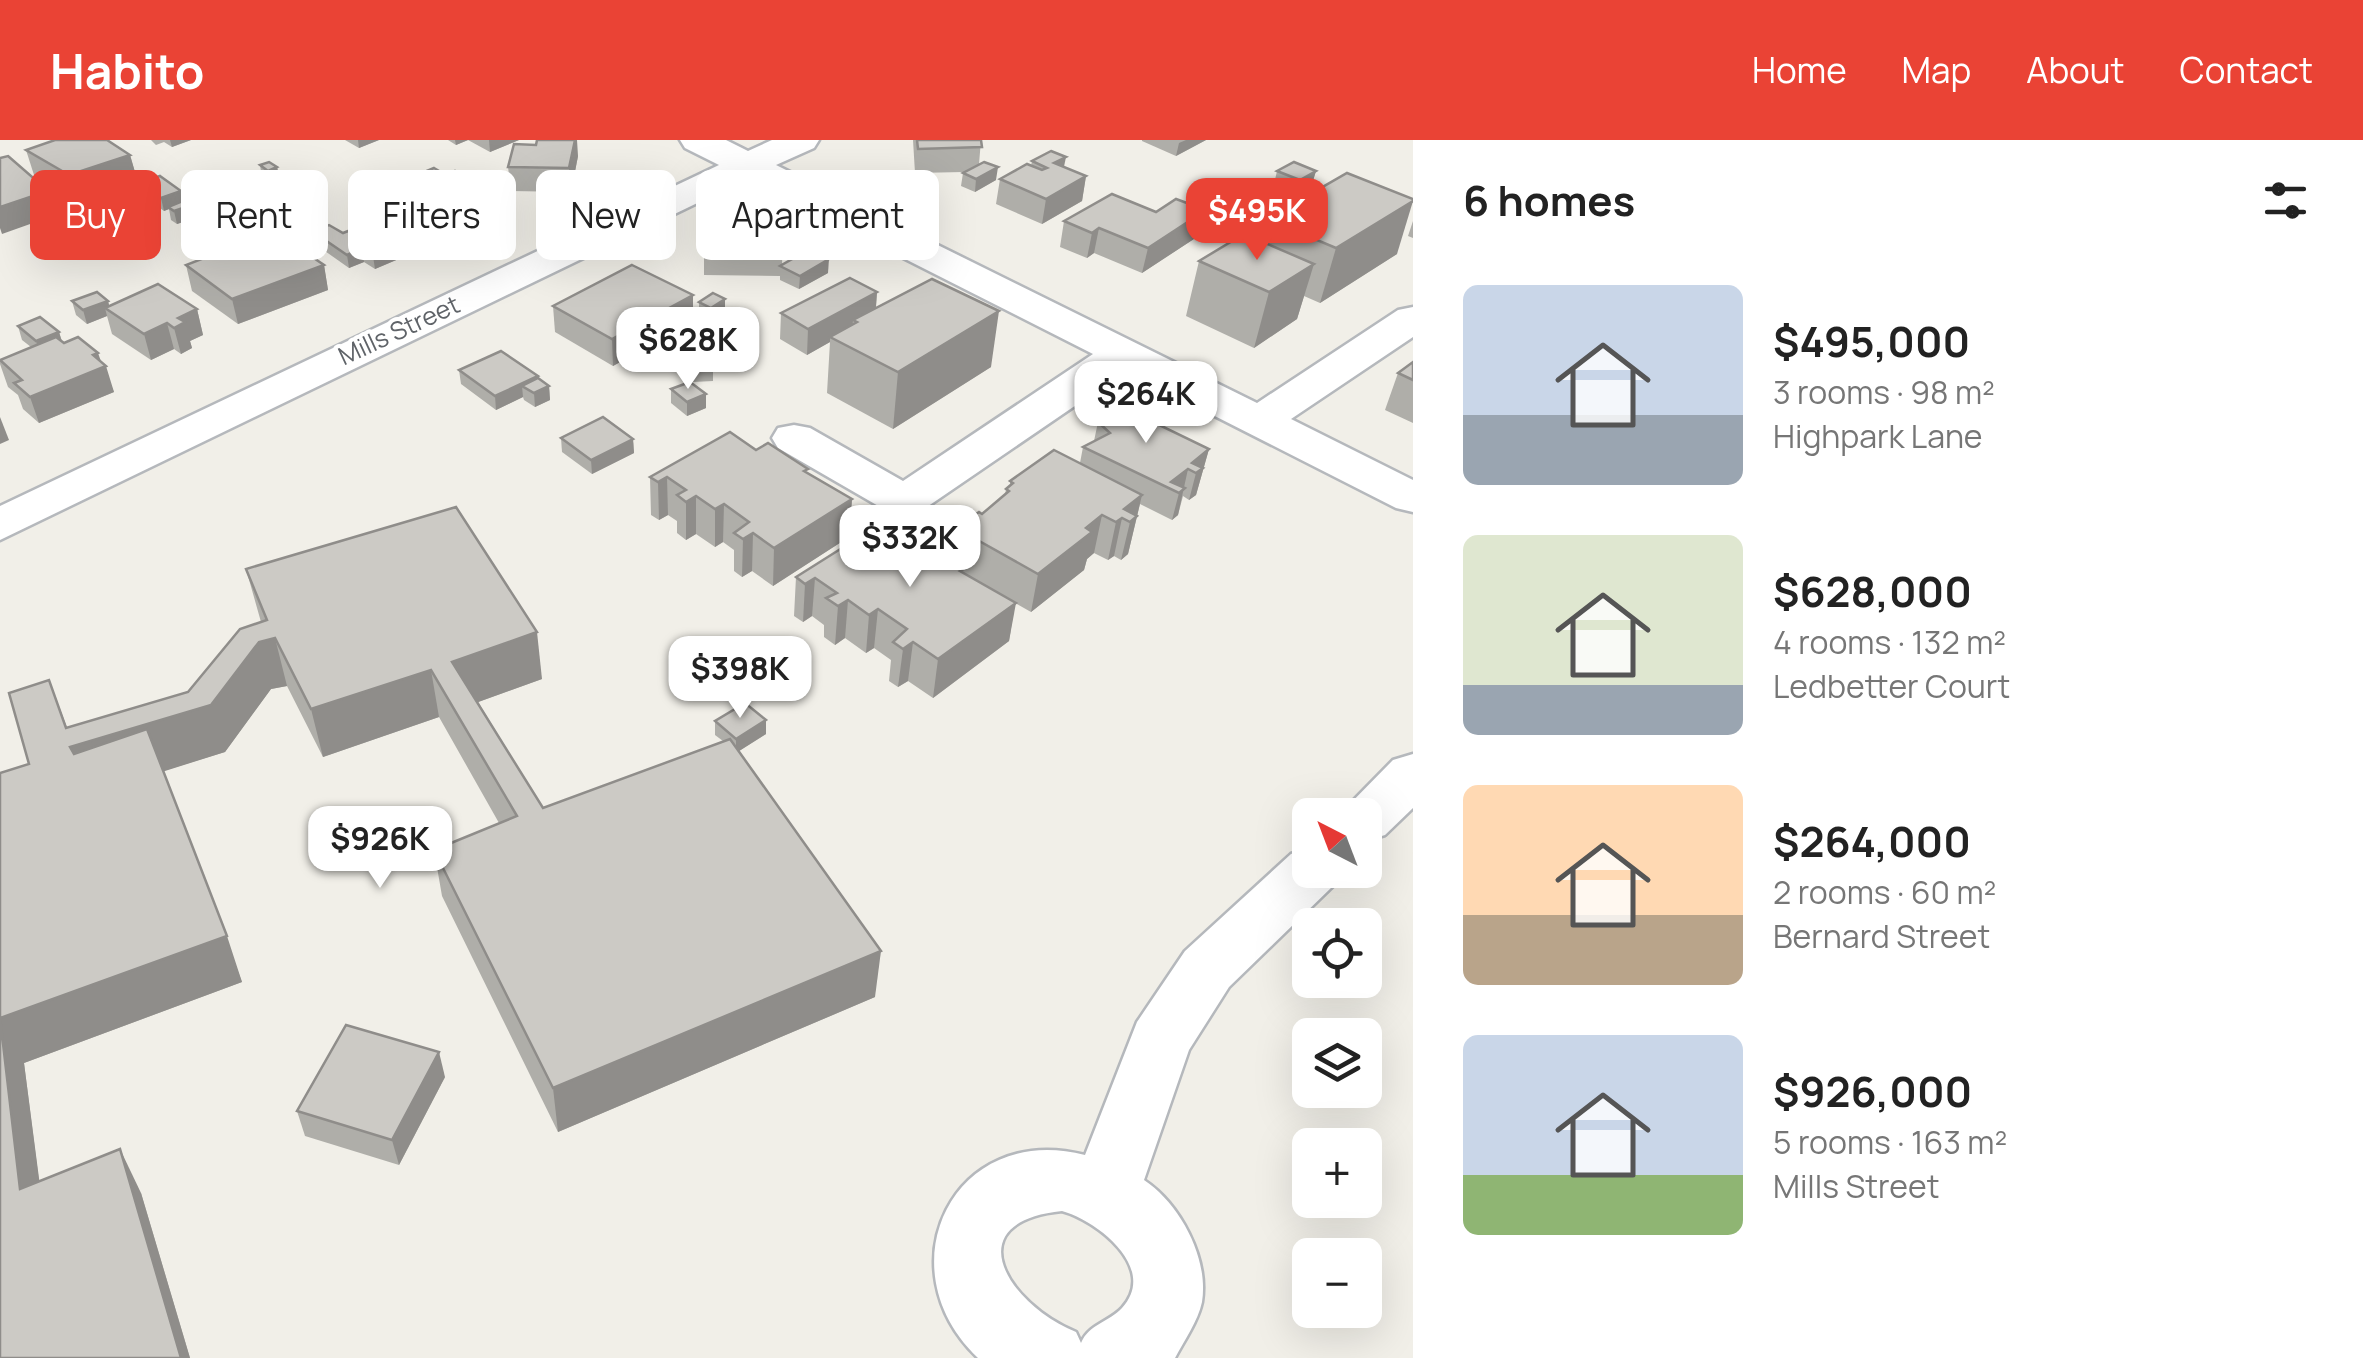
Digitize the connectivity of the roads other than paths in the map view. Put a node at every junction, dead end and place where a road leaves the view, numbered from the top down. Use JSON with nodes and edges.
{"nodes":[{"id":1,"x":698,"y":140,"type":"edge"},
{"id":2,"x":801,"y":140,"type":"edge"},
{"id":3,"x":748,"y":165,"type":"junction"},
{"id":4,"x":1413,"y":319,"type":"edge"},
{"id":5,"x":1124,"y":353,"type":"junction"},
{"id":6,"x":1259,"y":421,"type":"junction"},
{"id":7,"x":794,"y":438,"type":"dead end"},
{"id":8,"x":1413,"y":498,"type":"edge"},
{"id":9,"x":0,"y":524,"type":"edge"},
{"id":10,"x":1413,"y":774,"type":"edge"},
{"id":11,"x":1382,"y":804,"type":"edge"},
{"id":12,"x":1293,"y":888,"type":"edge"},
{"id":13,"x":1106,"y":1190,"type":"junction"},
{"id":14,"x":1050,"y":1358,"type":"edge"},
{"id":15,"x":1112,"y":1358,"type":"edge"}],
"edges":[{"from":1,"to":3,"type":"street"},
{"from":2,"to":3,"type":"street","name":"Mills Street"},
{"from":3,"to":5,"type":"street"},
{"from":3,"to":9,"type":"street","name":"Mills Street"},
{"from":4,"to":6,"type":"street"},
{"from":5,"to":6,"type":"street"},
{"from":5,"to":7,"type":"street"},
{"from":6,"to":8,"type":"street"},
{"from":10,"to":11,"type":"street"},
{"from":12,"to":13,"type":"street"},
{"from":13,"to":14,"type":"street"},
{"from":13,"to":15,"type":"street"}]}
